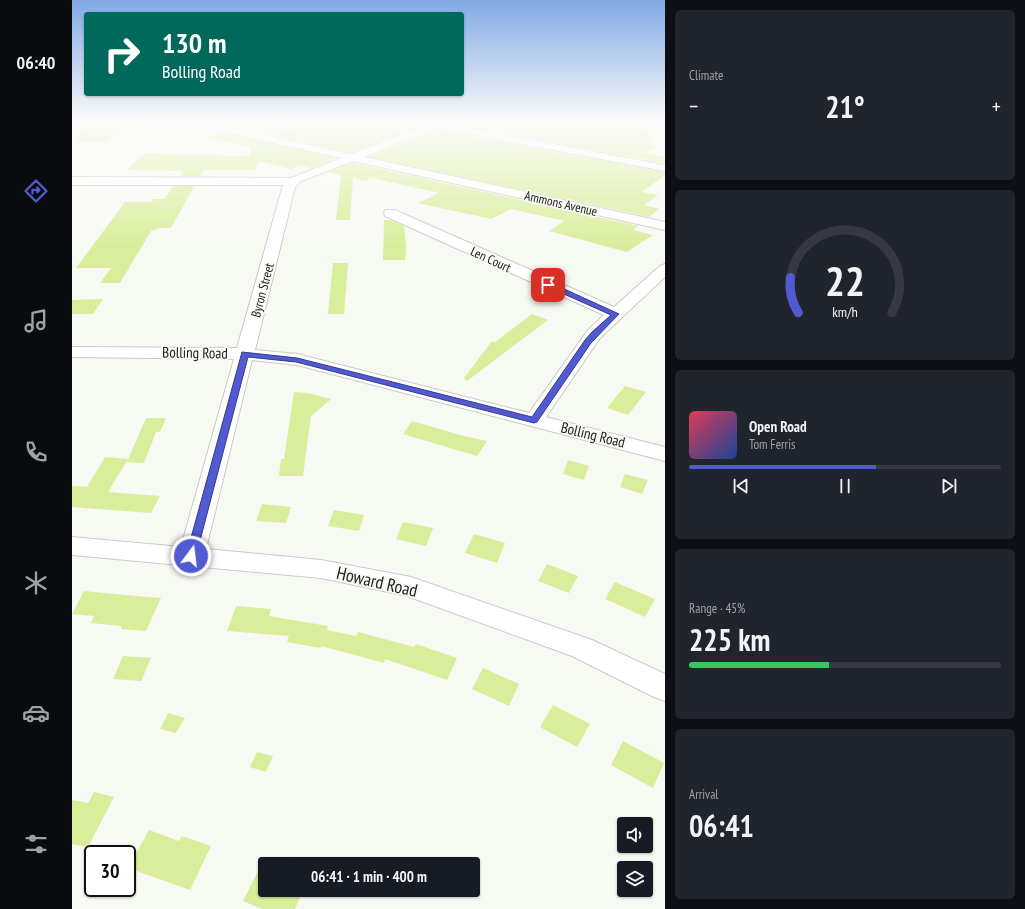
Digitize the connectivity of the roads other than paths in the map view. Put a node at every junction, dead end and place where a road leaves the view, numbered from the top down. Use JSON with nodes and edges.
{"nodes":[{"id":1,"x":334,"y":164,"type":"edge"},
{"id":2,"x":387,"y":164,"type":"edge"},
{"id":3,"x":647,"y":164,"type":"edge"},
{"id":4,"x":665,"y":168,"type":"edge"},
{"id":5,"x":72,"y":181,"type":"edge"},
{"id":6,"x":292,"y":182,"type":"junction"},
{"id":7,"x":390,"y":213,"type":"dead end"},
{"id":8,"x":665,"y":226,"type":"edge"},
{"id":9,"x":665,"y":269,"type":"edge"},
{"id":10,"x":615,"y":314,"type":"junction"},
{"id":11,"x":72,"y":352,"type":"edge"},
{"id":12,"x":245,"y":354,"type":"junction"},
{"id":13,"x":534,"y":420,"type":"junction"},
{"id":14,"x":665,"y":454,"type":"edge"},
{"id":15,"x":72,"y":546,"type":"edge"},
{"id":16,"x":191,"y":556,"type":"junction"},
{"id":17,"x":665,"y":688,"type":"edge"}],
"edges":[{"from":1,"to":6,"type":"street"},
{"from":2,"to":8,"type":"street","name":"Ammons Avenue"},
{"from":3,"to":4,"type":"street"},
{"from":5,"to":6,"type":"street"},
{"from":6,"to":12,"type":"street","name":"Byron Street"},
{"from":7,"to":10,"type":"street","name":"Len Court"},
{"from":9,"to":10,"type":"street"},
{"from":10,"to":13,"type":"street"},
{"from":11,"to":12,"type":"street","name":"Bolling Road"},
{"from":12,"to":13,"type":"street","name":"Bolling Road"},
{"from":12,"to":16,"type":"street","name":"Byron Street"},
{"from":13,"to":14,"type":"street","name":"Bolling Road"},
{"from":15,"to":16,"type":"street","name":"Howard Road"},
{"from":16,"to":17,"type":"street","name":"Howard Road"}]}
